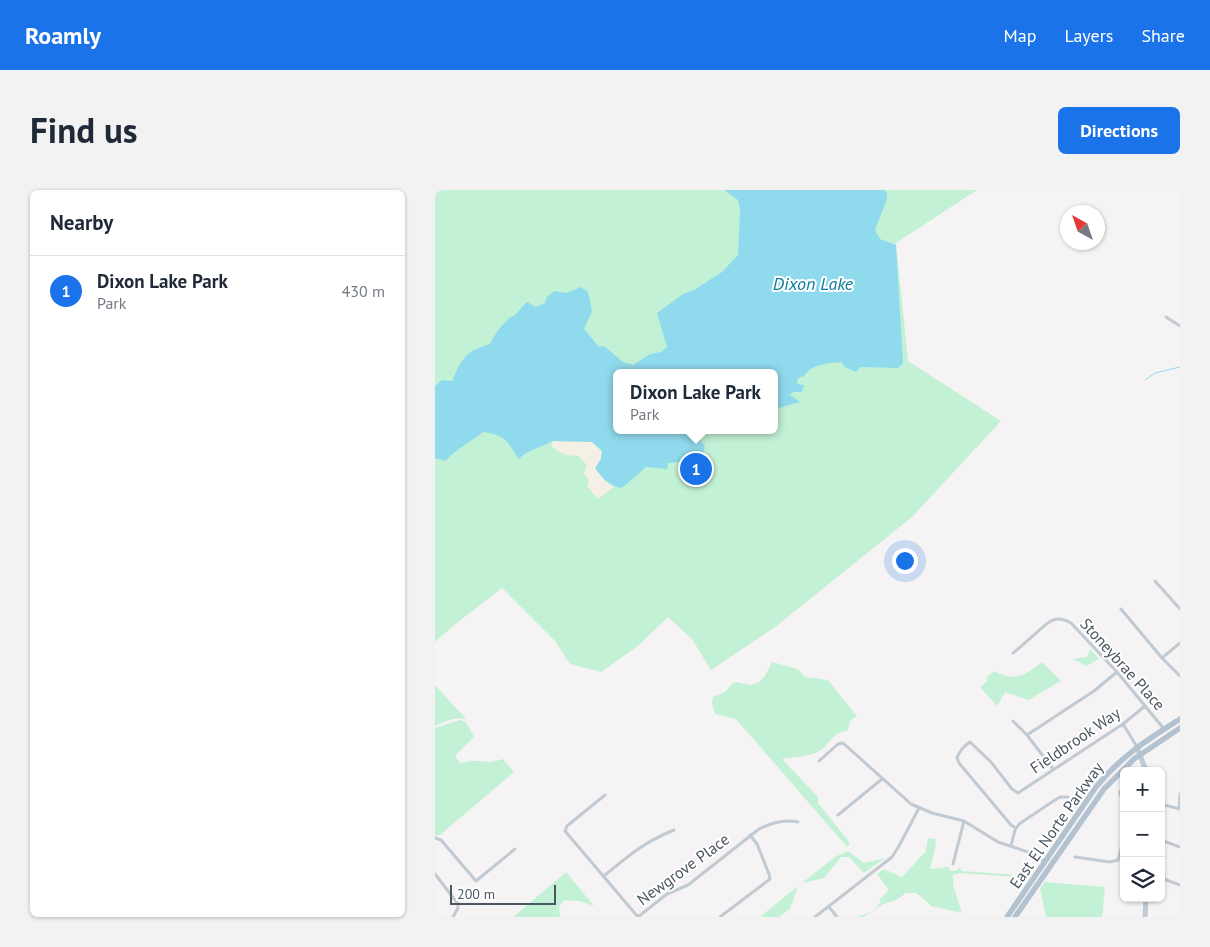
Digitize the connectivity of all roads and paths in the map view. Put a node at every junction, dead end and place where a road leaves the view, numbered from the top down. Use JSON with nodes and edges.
{"nodes":[{"id":1,"x":1166,"y":317,"type":"dead end"},
{"id":2,"x":1180,"y":326,"type":"edge"},
{"id":3,"x":1155,"y":581,"type":"dead end"},
{"id":4,"x":1121,"y":609,"type":"dead end"},
{"id":5,"x":1180,"y":609,"type":"edge"},
{"id":6,"x":1180,"y":642,"type":"edge"},
{"id":7,"x":1013,"y":653,"type":"dead end"},
{"id":8,"x":1162,"y":658,"type":"junction"},
{"id":9,"x":1117,"y":672,"type":"junction"},
{"id":10,"x":1180,"y":676,"type":"edge"},
{"id":11,"x":1145,"y":706,"type":"junction"},
{"id":12,"x":1180,"y":719,"type":"edge"},
{"id":13,"x":1013,"y":721,"type":"dead end"},
{"id":14,"x":1123,"y":724,"type":"junction"},
{"id":15,"x":1180,"y":728,"type":"edge"},
{"id":16,"x":1165,"y":729,"type":"junction"},
{"id":17,"x":1027,"y":735,"type":"junction"},
{"id":18,"x":1137,"y":747,"type":"junction"},
{"id":19,"x":1140,"y":755,"type":"junction"},
{"id":20,"x":819,"y":761,"type":"dead end"},
{"id":21,"x":1145,"y":767,"type":"edge"},
{"id":22,"x":1053,"y":769,"type":"junction"},
{"id":23,"x":882,"y":779,"type":"junction"},
{"id":24,"x":1180,"y":794,"type":"edge"},
{"id":25,"x":605,"y":795,"type":"dead end"},
{"id":26,"x":1068,"y":797,"type":"dead end"},
{"id":27,"x":1165,"y":805,"type":"edge"},
{"id":28,"x":919,"y":808,"type":"junction"},
{"id":29,"x":1179,"y":809,"type":"edge"},
{"id":30,"x":838,"y":815,"type":"dead end"},
{"id":31,"x":964,"y":821,"type":"junction"},
{"id":32,"x":798,"y":822,"type":"dead end"},
{"id":33,"x":1016,"y":828,"type":"junction"},
{"id":34,"x":674,"y":830,"type":"dead end"},
{"id":35,"x":750,"y":835,"type":"junction"},
{"id":36,"x":435,"y":838,"type":"edge"},
{"id":37,"x":1165,"y":841,"type":"edge"},
{"id":38,"x":1011,"y":846,"type":"junction"},
{"id":39,"x":1180,"y":846,"type":"edge"},
{"id":40,"x":515,"y":848,"type":"dead end"},
{"id":41,"x":1120,"y":850,"type":"edge"},
{"id":42,"x":1075,"y":857,"type":"dead end"},
{"id":43,"x":1045,"y":862,"type":"junction"},
{"id":44,"x":953,"y":864,"type":"dead end"},
{"id":45,"x":435,"y":874,"type":"edge"},
{"id":46,"x":604,"y":876,"type":"junction"},
{"id":47,"x":1165,"y":879,"type":"edge"},
{"id":48,"x":1180,"y":885,"type":"edge"},
{"id":49,"x":1147,"y":902,"type":"edge"},
{"id":50,"x":829,"y":906,"type":"junction"},
{"id":51,"x":1147,"y":916,"type":"edge"},
{"id":52,"x":453,"y":917,"type":"edge"},
{"id":53,"x":638,"y":917,"type":"edge"},
{"id":54,"x":720,"y":917,"type":"edge"},
{"id":55,"x":815,"y":917,"type":"edge"},
{"id":56,"x":837,"y":917,"type":"edge"},
{"id":57,"x":1007,"y":917,"type":"edge"},
{"id":58,"x":1015,"y":917,"type":"edge"}],
"edges":[{"from":1,"to":2,"type":"street"},
{"from":3,"to":5,"type":"street"},
{"from":4,"to":8,"type":"street"},
{"from":6,"to":8,"type":"street"},
{"from":7,"to":9,"type":"street","name":"Stoneybrae Place"},
{"from":8,"to":10,"type":"street"},
{"from":9,"to":11,"type":"street","name":"Stoneybrae Place"},
{"from":9,"to":17,"type":"street"},
{"from":11,"to":14,"type":"street","name":"Fieldbrook Way"},
{"from":11,"to":16,"type":"street","name":"Stoneybrae Place"},
{"from":12,"to":16,"type":"main road","name":"East El Norte Parkway"},
{"from":13,"to":17,"type":"street"},
{"from":14,"to":18,"type":"street"},
{"from":14,"to":22,"type":"street","name":"Fieldbrook Way"},
{"from":15,"to":19,"type":"main road","name":"East El Norte Parkway"},
{"from":16,"to":18,"type":"main road","name":"East El Norte Parkway"},
{"from":17,"to":22,"type":"street"},
{"from":18,"to":19,"type":"main road"},
{"from":18,"to":43,"type":"main road","name":"East El Norte Parkway"},
{"from":19,"to":21,"type":"main road"},
{"from":19,"to":58,"type":"main road","name":"East El Norte Parkway"},
{"from":20,"to":23,"type":"street"},
{"from":22,"to":33,"type":"street","name":"Fieldbrook Way"},
{"from":23,"to":28,"type":"street"},
{"from":23,"to":30,"type":"street"},
{"from":24,"to":29,"type":"street"},
{"from":25,"to":46,"type":"street"},
{"from":26,"to":33,"type":"street"},
{"from":27,"to":29,"type":"street"},
{"from":28,"to":31,"type":"street"},
{"from":28,"to":50,"type":"street"},
{"from":31,"to":38,"type":"street"},
{"from":31,"to":44,"type":"street"},
{"from":32,"to":35,"type":"street","name":"Newgrove Place"},
{"from":33,"to":38,"type":"street"},
{"from":34,"to":46,"type":"street"},
{"from":35,"to":53,"type":"street","name":"Newgrove Place"},
{"from":35,"to":54,"type":"street"},
{"from":36,"to":40,"type":"street"},
{"from":37,"to":39,"type":"street"},
{"from":38,"to":43,"type":"street"},
{"from":41,"to":42,"type":"street"},
{"from":43,"to":57,"type":"main road","name":"East El Norte Parkway"},
{"from":45,"to":52,"type":"street"},
{"from":46,"to":53,"type":"street"},
{"from":47,"to":48,"type":"street"},
{"from":49,"to":51,"type":"main road"},
{"from":50,"to":55,"type":"street"},
{"from":50,"to":56,"type":"street"}]}
